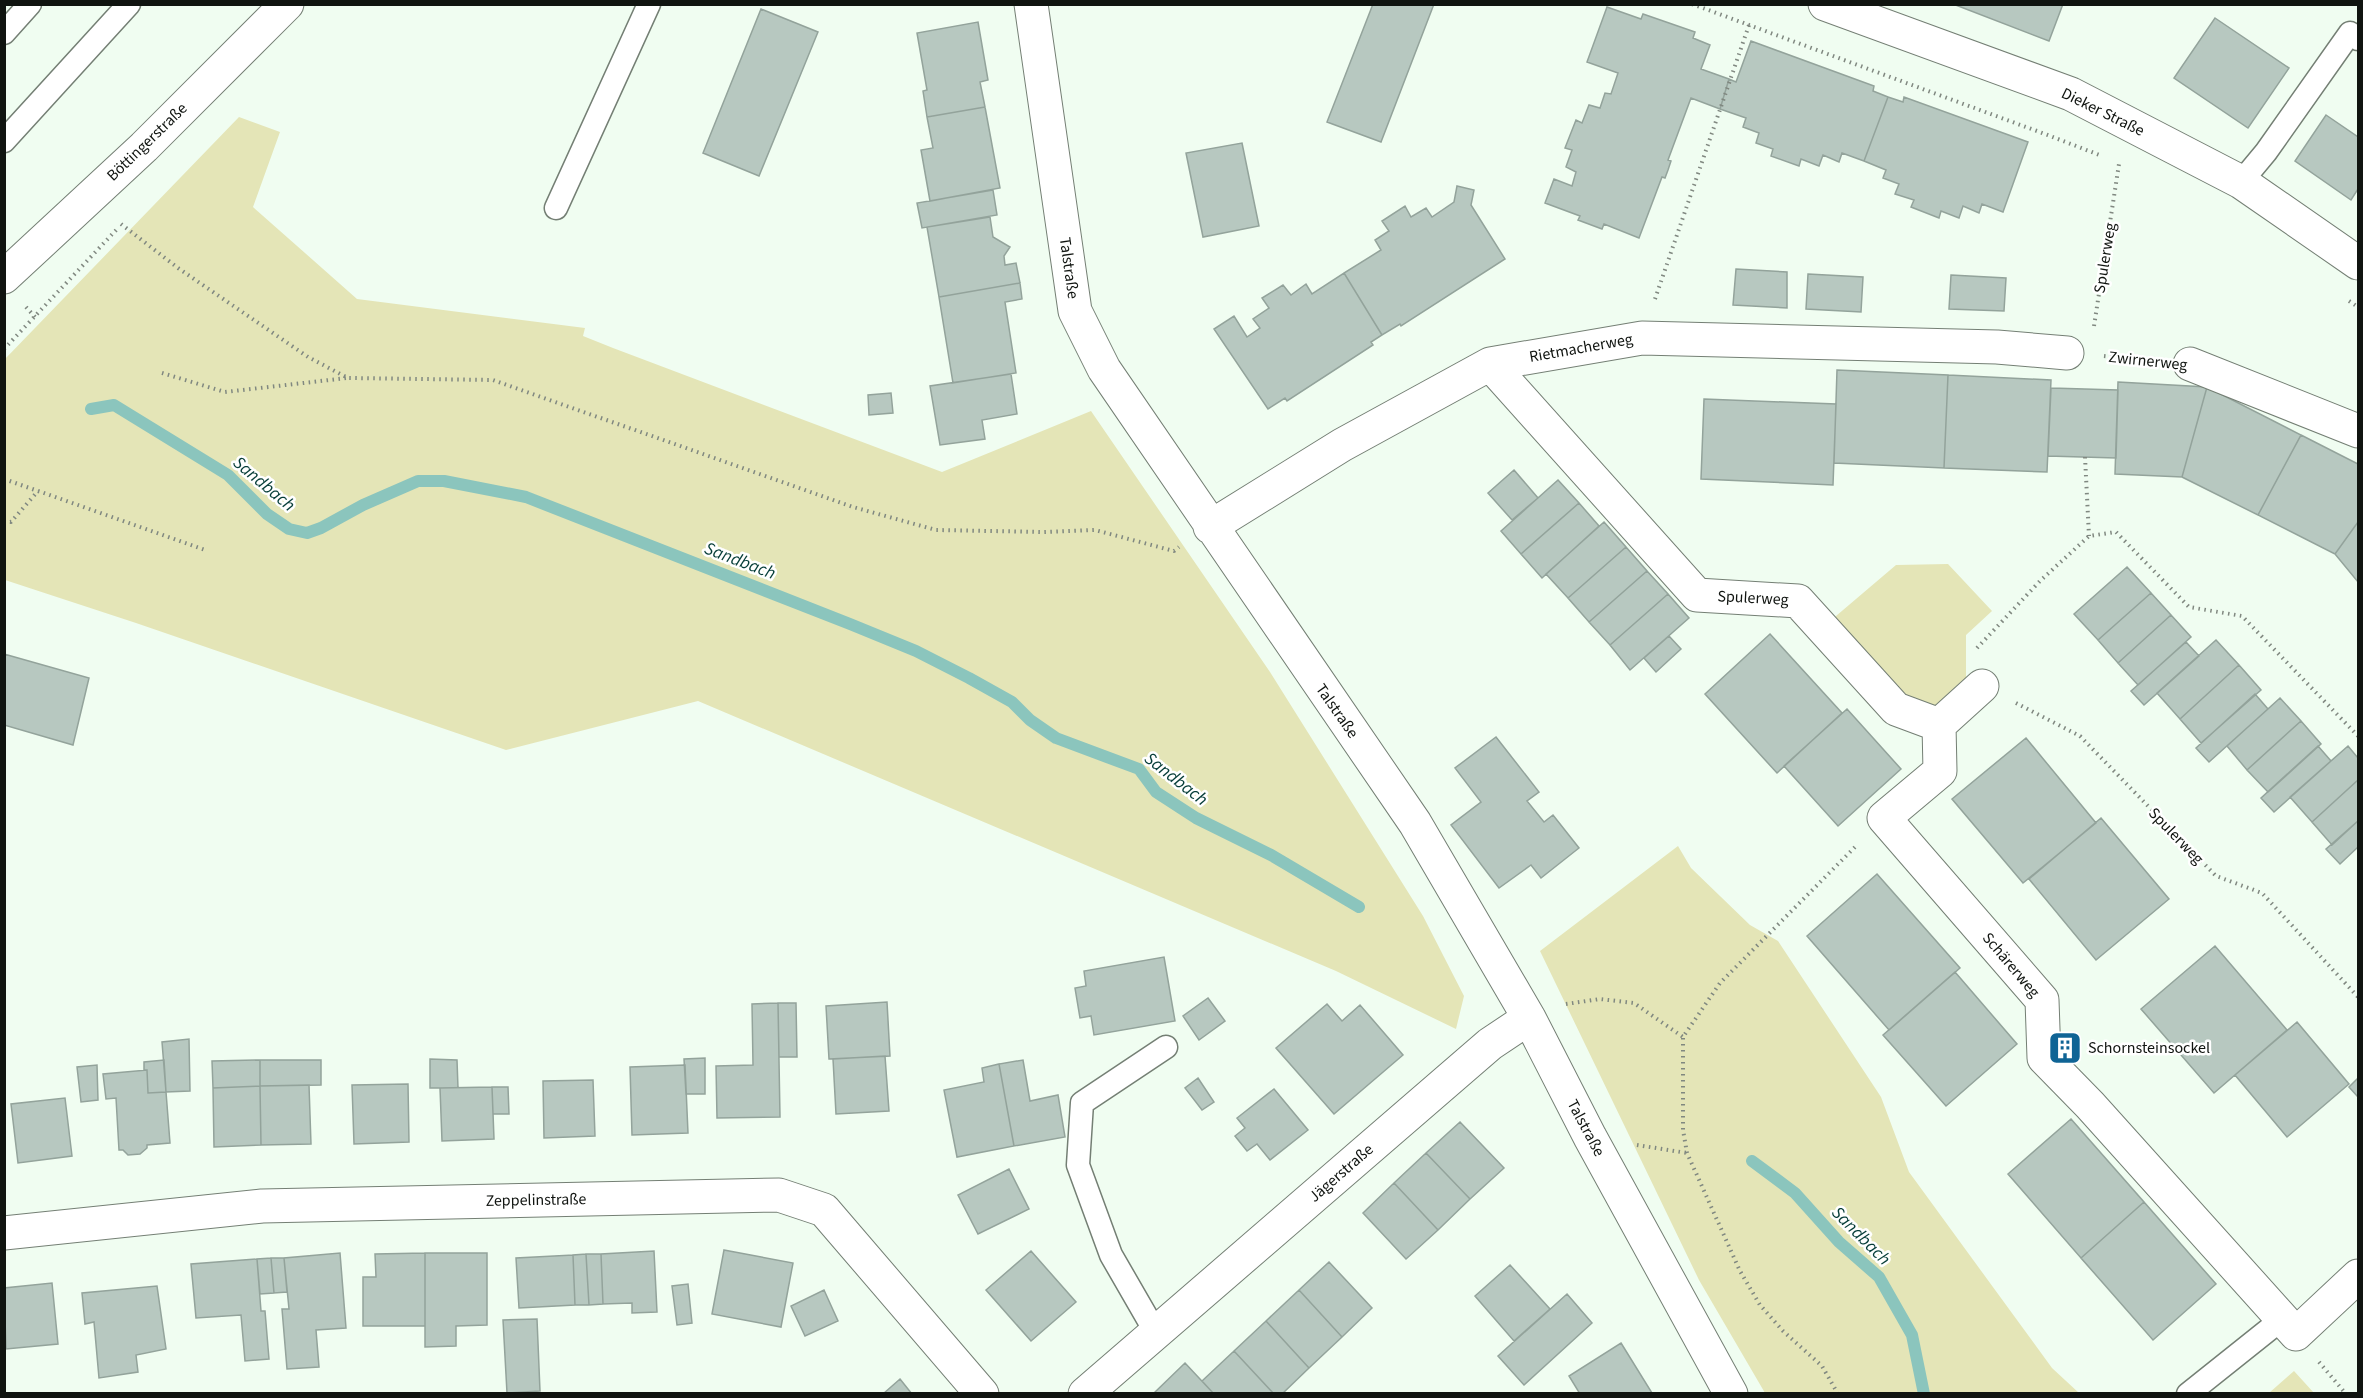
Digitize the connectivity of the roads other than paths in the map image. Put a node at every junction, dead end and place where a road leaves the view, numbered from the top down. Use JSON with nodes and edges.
{"nodes":[{"id":1,"x":30,"y":4,"type":"edge"},
{"id":2,"x":129,"y":4,"type":"edge"},
{"id":3,"x":287,"y":4,"type":"edge"},
{"id":4,"x":649,"y":4,"type":"edge"},
{"id":5,"x":1030,"y":4,"type":"edge"},
{"id":6,"x":1825,"y":4,"type":"edge"},
{"id":7,"x":4,"y":33,"type":"edge"},
{"id":8,"x":2358,"y":39,"type":"edge"},
{"id":9,"x":4,"y":141,"type":"edge"},
{"id":10,"x":2241,"y":182,"type":"junction"},
{"id":11,"x":556,"y":208,"type":"dead end"},
{"id":12,"x":2358,"y":263,"type":"edge"},
{"id":13,"x":4,"y":277,"type":"edge"},
{"id":14,"x":2078,"y":354,"type":"road end"},
{"id":15,"x":1490,"y":364,"type":"junction"},
{"id":16,"x":2190,"y":364,"type":"road end"},
{"id":17,"x":2358,"y":431,"type":"edge"},
{"id":18,"x":1210,"y":527,"type":"junction"},
{"id":19,"x":1982,"y":686,"type":"road end"},
{"id":20,"x":1939,"y":725,"type":"junction"},
{"id":21,"x":1529,"y":1018,"type":"junction"},
{"id":22,"x":1166,"y":1047,"type":"dead end"},
{"id":23,"x":4,"y":1233,"type":"edge"},
{"id":24,"x":2358,"y":1276,"type":"edge"},
{"id":25,"x":2282,"y":1320,"type":"junction"},
{"id":26,"x":1156,"y":1333,"type":"junction"},
{"id":27,"x":982,"y":1394,"type":"edge"},
{"id":28,"x":1085,"y":1394,"type":"edge"},
{"id":29,"x":1731,"y":1394,"type":"edge"},
{"id":30,"x":2188,"y":1394,"type":"edge"}],
"edges":[{"from":1,"to":7,"type":"lane"},
{"from":2,"to":9,"type":"lane"},
{"from":3,"to":13,"type":"street","name":"Böttingerstraße"},
{"from":4,"to":11,"type":"lane"},
{"from":5,"to":18,"type":"street","name":"Talstraße"},
{"from":6,"to":10,"type":"street","name":"Dieker Straße"},
{"from":8,"to":10,"type":"lane"},
{"from":10,"to":12,"type":"street","name":"Dieker Straße"},
{"from":14,"to":15,"type":"street","name":"Rietmacherweg"},
{"from":15,"to":18,"type":"street","name":"Rietmacherweg"},
{"from":15,"to":20,"type":"street","name":"Spulerweg"},
{"from":16,"to":17,"type":"street","name":"Zwirnerweg"},
{"from":18,"to":21,"type":"street","name":"Talstraße"},
{"from":19,"to":20,"type":"street"},
{"from":20,"to":25,"type":"street","name":"Schärerweg"},
{"from":21,"to":26,"type":"street","name":"Jägerstraße"},
{"from":21,"to":29,"type":"street","name":"Talstraße"},
{"from":22,"to":26,"type":"lane"},
{"from":23,"to":27,"type":"street","name":"Zeppelinstraße"},
{"from":24,"to":25,"type":"street"},
{"from":25,"to":30,"type":"lane"},
{"from":26,"to":28,"type":"street","name":"Jägerstraße"}]}
